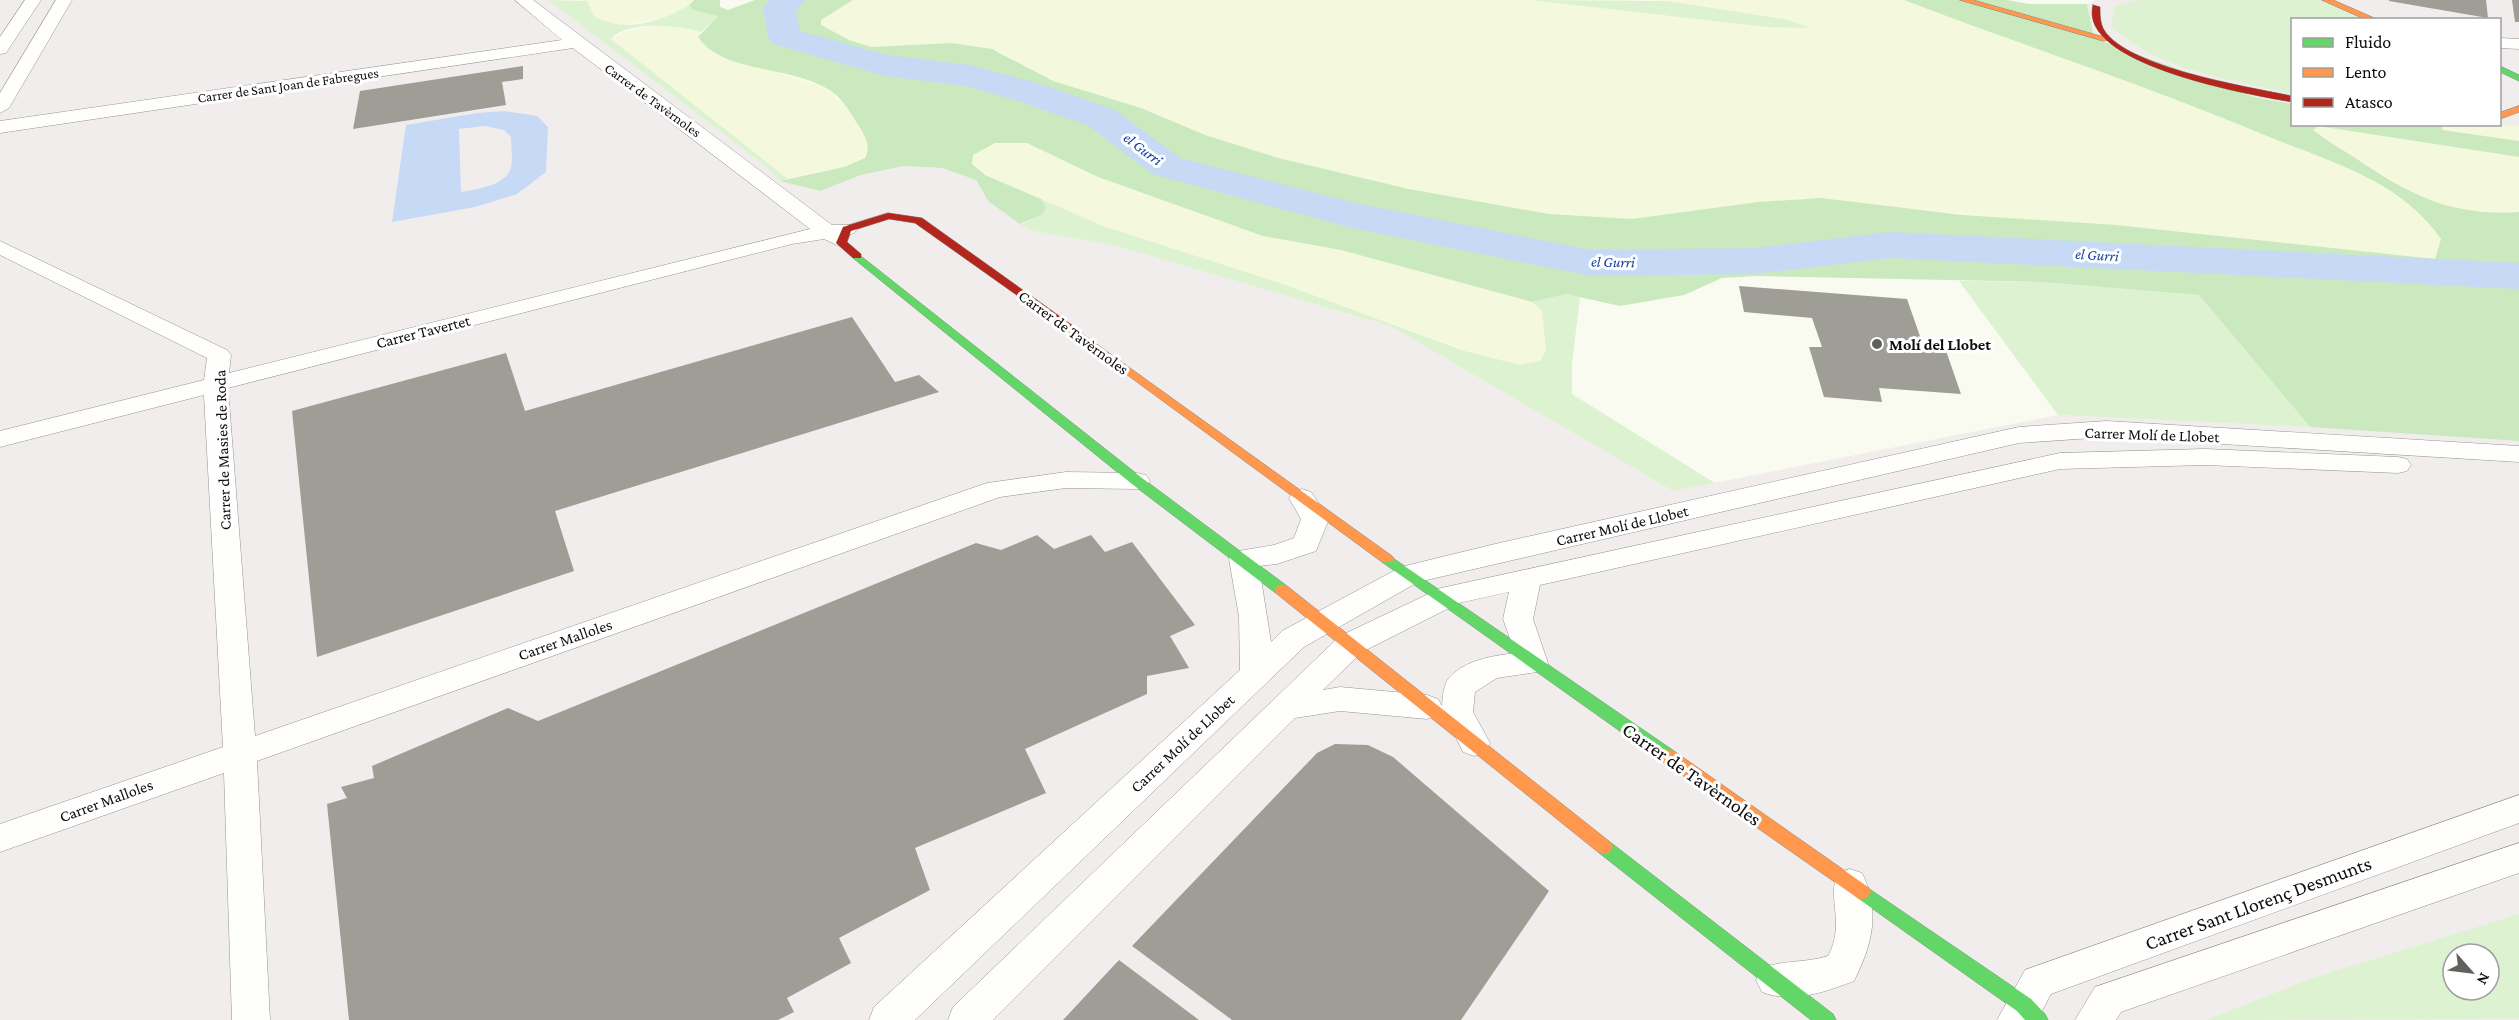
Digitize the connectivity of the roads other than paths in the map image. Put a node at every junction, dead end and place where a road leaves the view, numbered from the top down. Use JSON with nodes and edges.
{"nodes":[{"id":1,"x":33,"y":0,"type":"edge"},
{"id":2,"x":64,"y":0,"type":"edge"},
{"id":3,"x":523,"y":0,"type":"edge"},
{"id":4,"x":1964,"y":0,"type":"edge"},
{"id":5,"x":1971,"y":0,"type":"edge"},
{"id":6,"x":2111,"y":0,"type":"edge"},
{"id":7,"x":2326,"y":0,"type":"edge"},
{"id":8,"x":2096,"y":7,"type":"junction"},
{"id":9,"x":2060,"y":10,"type":"dead end"},
{"id":10,"x":2082,"y":10,"type":"dead end"},
{"id":11,"x":2370,"y":18,"type":"edge"},
{"id":12,"x":2107,"y":39,"type":"junction"},
{"id":13,"x":2501,"y":42,"type":"edge"},
{"id":14,"x":576,"y":43,"type":"junction"},
{"id":15,"x":2519,"y":44,"type":"edge"},
{"id":16,"x":0,"y":50,"type":"edge"},
{"id":17,"x":2501,"y":70,"type":"edge"},
{"id":18,"x":2519,"y":78,"type":"edge"},
{"id":19,"x":2291,"y":99,"type":"edge"},
{"id":20,"x":0,"y":108,"type":"edge"},
{"id":21,"x":2519,"y":109,"type":"edge"},
{"id":22,"x":2501,"y":115,"type":"edge"},
{"id":23,"x":2501,"y":116,"type":"edge"},
{"id":24,"x":2519,"y":118,"type":"edge"},
{"id":25,"x":0,"y":128,"type":"edge"},
{"id":26,"x":838,"y":234,"type":"junction"},
{"id":27,"x":0,"y":247,"type":"edge"},
{"id":28,"x":216,"y":384,"type":"junction"},
{"id":29,"x":0,"y":439,"type":"edge"},
{"id":30,"x":2519,"y":453,"type":"edge"},
{"id":31,"x":2519,"y":469,"type":"edge"},
{"id":32,"x":1137,"y":481,"type":"junction"},
{"id":33,"x":1302,"y":498,"type":"junction"},
{"id":34,"x":1243,"y":559,"type":"junction"},
{"id":35,"x":1409,"y":575,"type":"junction"},
{"id":36,"x":1527,"y":578,"type":"junction"},
{"id":37,"x":1442,"y":599,"type":"junction"},
{"id":38,"x":1323,"y":623,"type":"junction"},
{"id":39,"x":1351,"y":645,"type":"junction"},
{"id":40,"x":1533,"y":663,"type":"junction"},
{"id":41,"x":1255,"y":675,"type":"junction"},
{"id":42,"x":1427,"y":707,"type":"junction"},
{"id":43,"x":1286,"y":708,"type":"junction"},
{"id":44,"x":1477,"y":748,"type":"junction"},
{"id":45,"x":240,"y":753,"type":"junction"},
{"id":46,"x":2519,"y":809,"type":"edge"},
{"id":47,"x":0,"y":838,"type":"edge"},
{"id":48,"x":2519,"y":858,"type":"edge"},
{"id":49,"x":1850,"y":884,"type":"junction"},
{"id":50,"x":1775,"y":980,"type":"junction"},
{"id":51,"x":2026,"y":1015,"type":"edge"},
{"id":52,"x":251,"y":1020,"type":"edge"},
{"id":53,"x":888,"y":1020,"type":"edge"},
{"id":54,"x":968,"y":1020,"type":"edge"},
{"id":55,"x":1826,"y":1020,"type":"edge"},
{"id":56,"x":2094,"y":1020,"type":"edge"}],
"edges":[{"from":1,"to":16,"type":"street"},
{"from":2,"to":20,"type":"street"},
{"from":3,"to":14,"type":"street","name":"Carrer de Tavèrnoles"},
{"from":4,"to":12,"type":"street"},
{"from":5,"to":9,"type":"street"},
{"from":6,"to":8,"type":"street"},
{"from":7,"to":11,"type":"street"},
{"from":8,"to":10,"type":"street"},
{"from":8,"to":12,"type":"street"},
{"from":12,"to":19,"type":"street"},
{"from":13,"to":15,"type":"street"},
{"from":14,"to":25,"type":"street","name":"Carrer de Sant Joan de Fabregues"},
{"from":14,"to":26,"type":"street","name":"Carrer de Tavèrnoles"},
{"from":17,"to":18,"type":"street"},
{"from":21,"to":22,"type":"street"},
{"from":23,"to":24,"type":"street"},
{"from":26,"to":28,"type":"street","name":"Carrer Tavertet"},
{"from":26,"to":32,"type":"street","name":"Carrer de Tavèrnoles"},
{"from":26,"to":33,"type":"street","name":"Carrer de Tavèrnoles"},
{"from":27,"to":28,"type":"street","name":"Carrer de Masies de Roda"},
{"from":28,"to":29,"type":"street","name":"Carrer Tavertet"},
{"from":28,"to":45,"type":"street","name":"Carrer de Masies de Roda"},
{"from":30,"to":35,"type":"street","name":"Carrer Molí de Llobet"},
{"from":31,"to":36,"type":"street","name":"Carrer Molí de Llobet"},
{"from":32,"to":34,"type":"street","name":"Carrer de Tavèrnoles"},
{"from":32,"to":45,"type":"street","name":"Carrer Malloles"},
{"from":33,"to":34,"type":"street","name":"Carrer de Tavèrnoles"},
{"from":33,"to":35,"type":"street","name":"Carrer de Tavèrnoles"},
{"from":34,"to":38,"type":"street","name":"Carrer de Tavèrnoles"},
{"from":34,"to":41,"type":"street"},
{"from":35,"to":37,"type":"street","name":"Carrer de Tavèrnoles"},
{"from":35,"to":38,"type":"street","name":"Carrer Molí de Llobet"},
{"from":36,"to":37,"type":"street","name":"Carrer Molí de Llobet"},
{"from":36,"to":40,"type":"street"},
{"from":37,"to":39,"type":"street","name":"Carrer Molí de Llobet"},
{"from":37,"to":40,"type":"street","name":"Carrer de Tavèrnoles"},
{"from":38,"to":39,"type":"street","name":"Carrer de Tavèrnoles"},
{"from":38,"to":41,"type":"street","name":"Carrer Molí de Llobet"},
{"from":39,"to":42,"type":"street","name":"Carrer de Tavèrnoles"},
{"from":39,"to":43,"type":"street","name":"Carrer Molí de Llobet"},
{"from":40,"to":44,"type":"street","name":"Carrer de Tavèrnoles"},
{"from":40,"to":49,"type":"street","name":"Carrer de Tavèrnoles"},
{"from":41,"to":53,"type":"street","name":"Carrer Molí de Llobet"},
{"from":42,"to":43,"type":"street"},
{"from":42,"to":44,"type":"street","name":"Carrer de Tavèrnoles"},
{"from":43,"to":54,"type":"street","name":"Carrer Molí de Llobet"},
{"from":44,"to":50,"type":"street","name":"Carrer de Tavèrnoles"},
{"from":45,"to":47,"type":"street","name":"Carrer Malloles"},
{"from":45,"to":52,"type":"street","name":"Carrer de Masies de Roda"},
{"from":46,"to":51,"type":"street","name":"Carrer Sant Llorenç Desmunts"},
{"from":48,"to":56,"type":"street"},
{"from":49,"to":50,"type":"street"},
{"from":49,"to":51,"type":"street","name":"Carrer de Tavèrnoles"},
{"from":50,"to":55,"type":"street","name":"Carrer de Tavèrnoles"}]}
